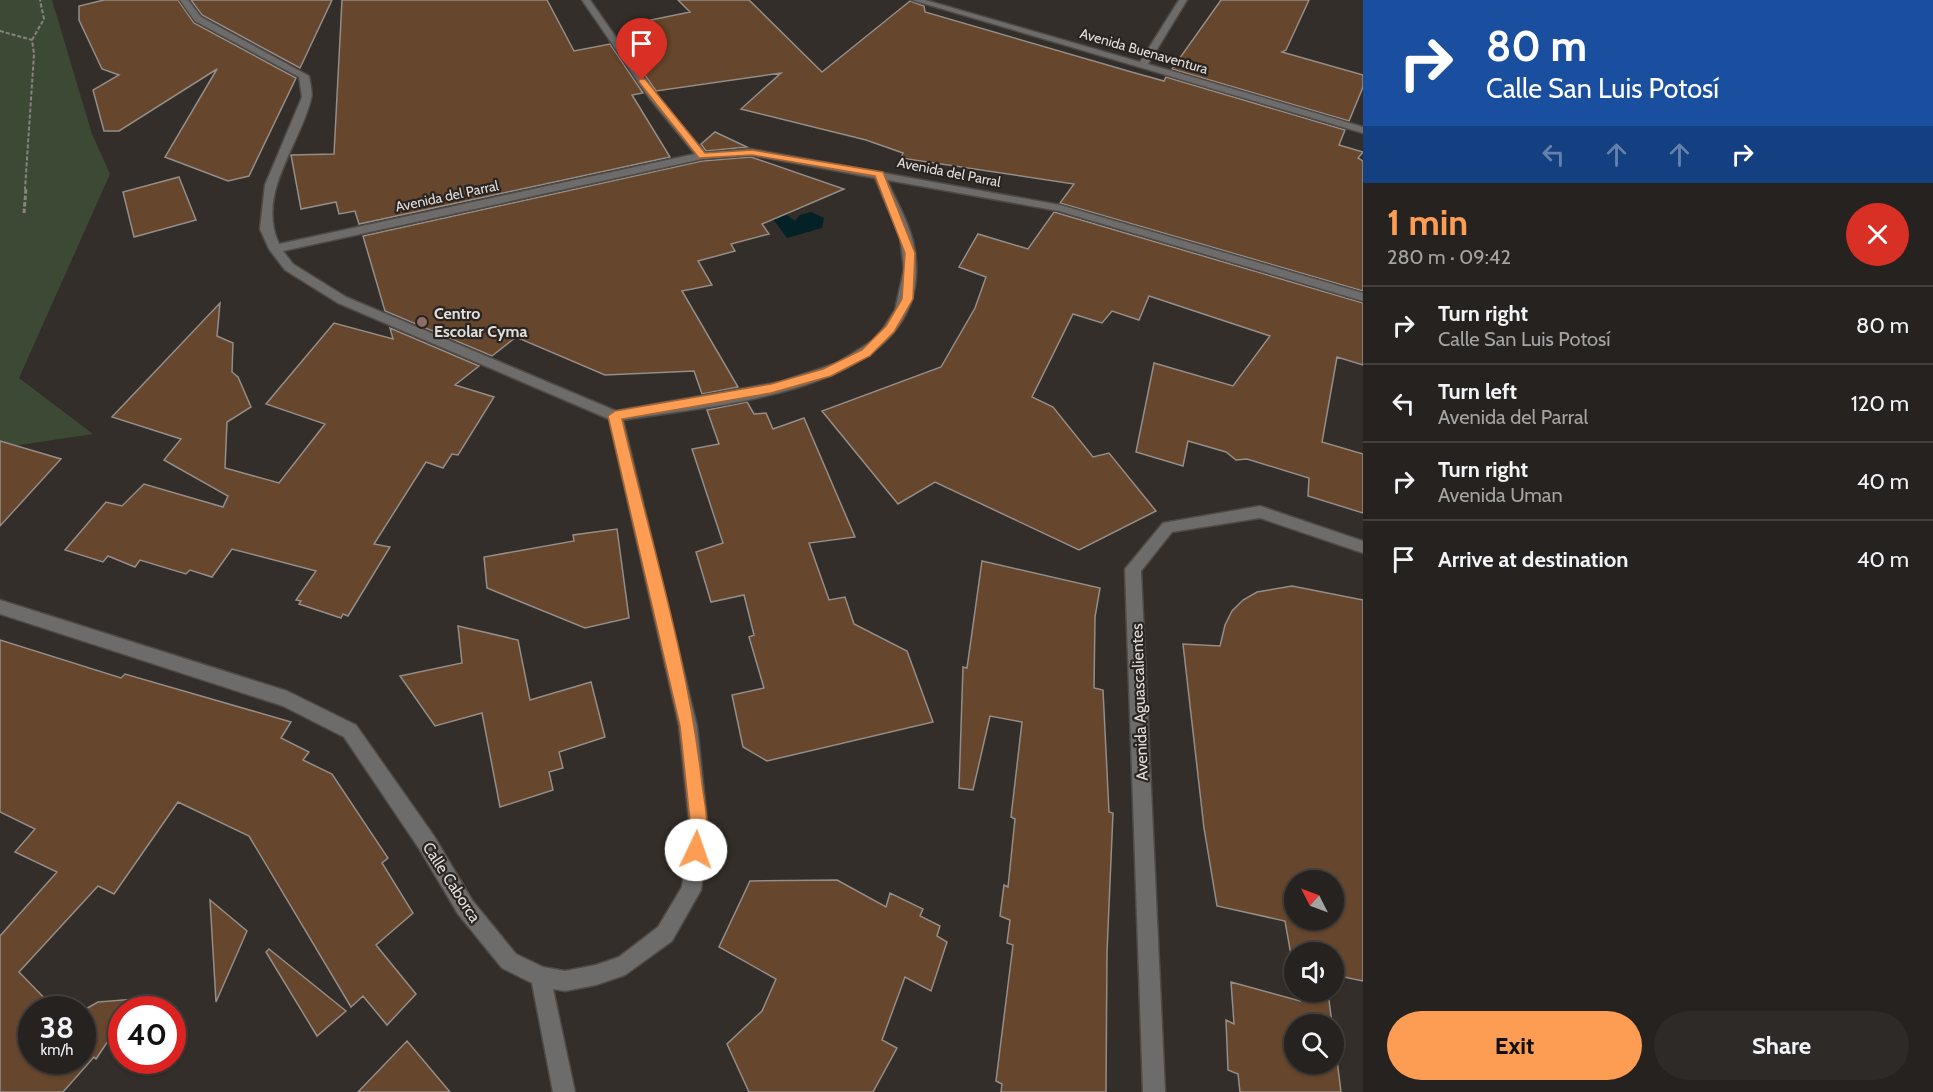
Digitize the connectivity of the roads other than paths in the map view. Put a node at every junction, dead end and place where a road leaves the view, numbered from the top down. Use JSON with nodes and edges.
{"nodes":[{"id":1,"x":184,"y":0,"type":"edge"},
{"id":2,"x":586,"y":0,"type":"edge"},
{"id":3,"x":916,"y":0,"type":"edge"},
{"id":4,"x":1183,"y":0,"type":"edge"},
{"id":5,"x":1142,"y":66,"type":"junction"},
{"id":6,"x":1363,"y":130,"type":"edge"},
{"id":7,"x":702,"y":156,"type":"junction"},
{"id":8,"x":879,"y":174,"type":"junction"},
{"id":9,"x":275,"y":249,"type":"junction"},
{"id":10,"x":1363,"y":297,"type":"edge"},
{"id":11,"x":615,"y":416,"type":"junction"},
{"id":12,"x":1363,"y":547,"type":"edge"},
{"id":13,"x":0,"y":607,"type":"edge"},
{"id":14,"x":541,"y":977,"type":"junction"},
{"id":15,"x":564,"y":1092,"type":"edge"},
{"id":16,"x":1154,"y":1092,"type":"edge"}],
"edges":[{"from":1,"to":9,"type":"street"},
{"from":2,"to":7,"type":"street"},
{"from":3,"to":5,"type":"street","name":"Avenida Buenaventura"},
{"from":4,"to":5,"type":"street"},
{"from":5,"to":6,"type":"street","name":"Avenida Buenaventura"},
{"from":7,"to":8,"type":"street","name":"Avenida del Parral"},
{"from":7,"to":9,"type":"street","name":"Avenida del Parral"},
{"from":8,"to":10,"type":"street","name":"Avenida del Parral"},
{"from":8,"to":11,"type":"street"},
{"from":9,"to":11,"type":"street"},
{"from":11,"to":14,"type":"street","name":"Calle Caborca"},
{"from":12,"to":16,"type":"street","name":"Avenida Aguascalientes"},
{"from":13,"to":14,"type":"street","name":"Calle Caborca"},
{"from":14,"to":15,"type":"street"}]}
